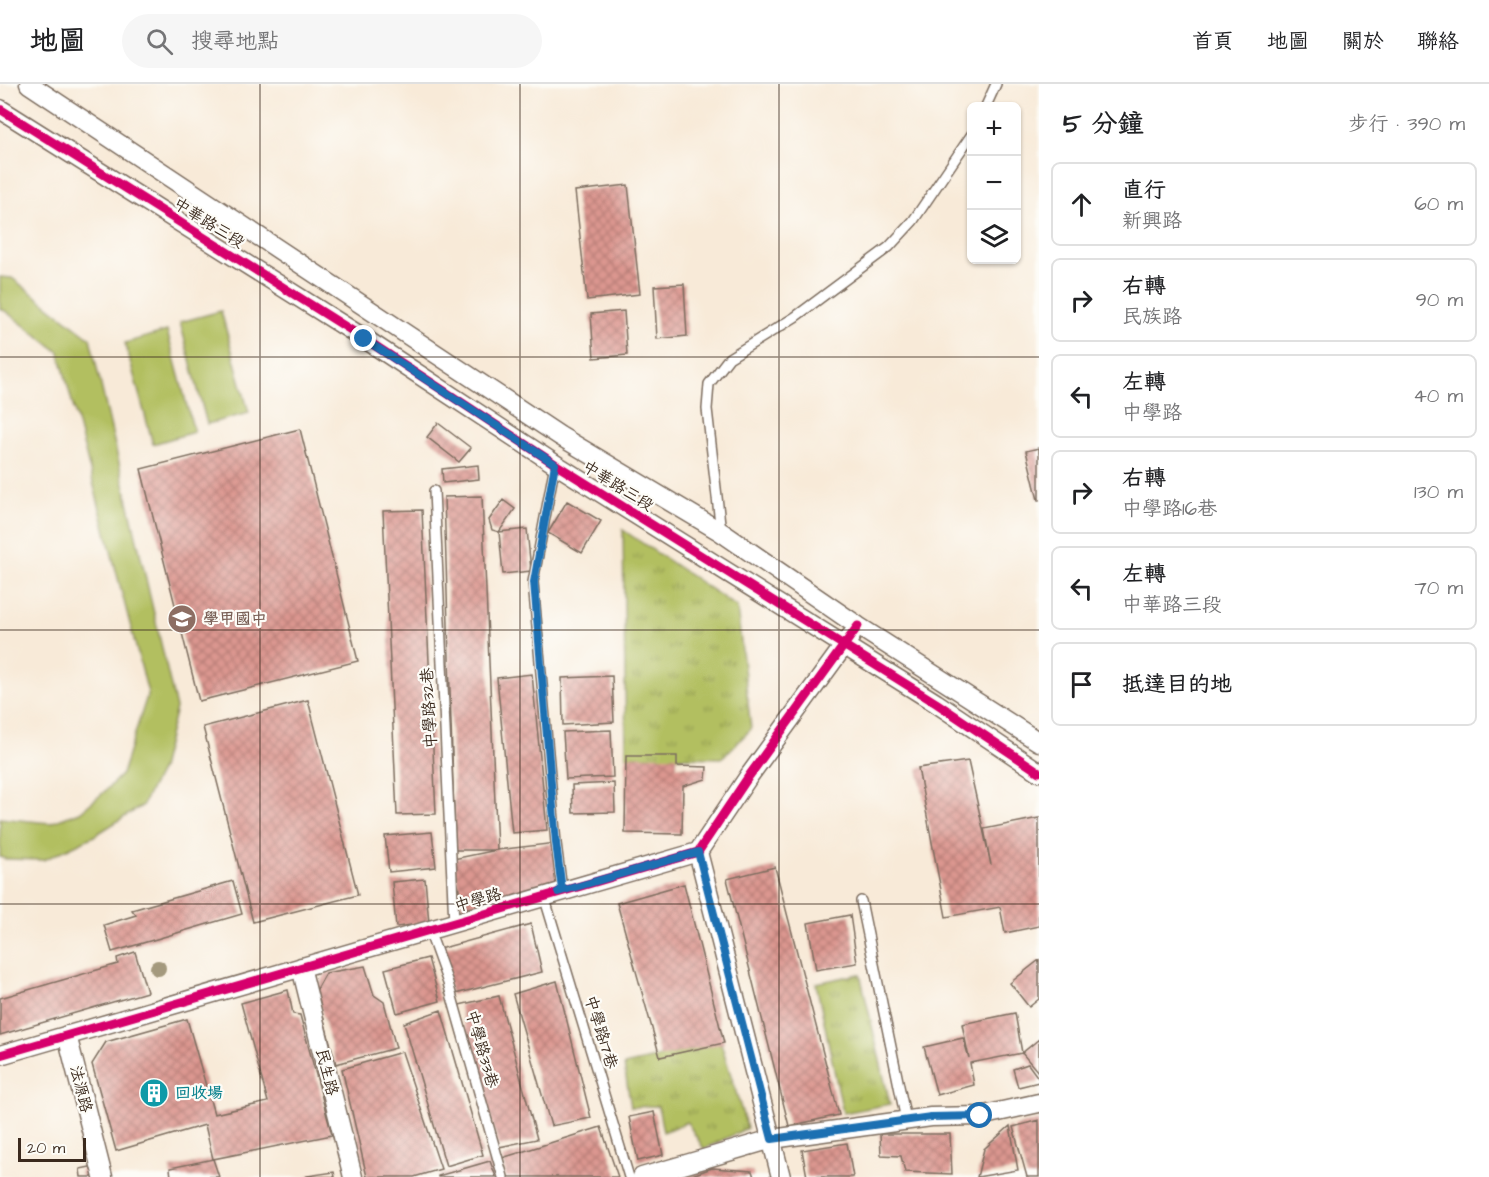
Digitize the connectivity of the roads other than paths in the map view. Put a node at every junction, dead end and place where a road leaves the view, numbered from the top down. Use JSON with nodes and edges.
{"nodes":[{"id":1,"x":29,"y":84,"type":"edge"},
{"id":2,"x":996,"y":84,"type":"edge"},
{"id":3,"x":988,"y":102,"type":"edge"},
{"id":4,"x":0,"y":108,"type":"edge"},
{"id":5,"x":967,"y":141,"type":"edge"},
{"id":6,"x":555,"y":464,"type":"junction"},
{"id":7,"x":434,"y":491,"type":"dead end"},
{"id":8,"x":721,"y":532,"type":"junction"},
{"id":9,"x":858,"y":626,"type":"junction"},
{"id":10,"x":844,"y":646,"type":"junction"},
{"id":11,"x":1039,"y":742,"type":"edge"},
{"id":12,"x":1039,"y":772,"type":"edge"},
{"id":13,"x":698,"y":852,"type":"junction"},
{"id":14,"x":551,"y":894,"type":"junction"},
{"id":15,"x":861,"y":901,"type":"dead end"},
{"id":16,"x":453,"y":923,"type":"junction"},
{"id":17,"x":429,"y":930,"type":"junction"},
{"id":18,"x":301,"y":967,"type":"junction"},
{"id":19,"x":67,"y":1035,"type":"junction"},
{"id":20,"x":0,"y":1055,"type":"edge"},
{"id":21,"x":1039,"y":1102,"type":"edge"},
{"id":22,"x":906,"y":1120,"type":"junction"},
{"id":23,"x":772,"y":1139,"type":"junction"},
{"id":24,"x":103,"y":1177,"type":"edge"},
{"id":25,"x":353,"y":1177,"type":"edge"},
{"id":26,"x":503,"y":1177,"type":"edge"},
{"id":27,"x":628,"y":1177,"type":"edge"},
{"id":28,"x":642,"y":1177,"type":"edge"},
{"id":29,"x":781,"y":1177,"type":"edge"}],
"edges":[{"from":1,"to":8,"type":"street","name":"中華路三段"},
{"from":2,"to":3,"type":"lane"},
{"from":4,"to":6,"type":"street","name":"中華路三段"},
{"from":5,"to":8,"type":"lane"},
{"from":6,"to":10,"type":"street","name":"中華路三段"},
{"from":6,"to":14,"type":"lane","name":"中學路17巷"},
{"from":7,"to":16,"type":"lane","name":"中學路32巷"},
{"from":8,"to":9,"type":"street","name":"中華路三段"},
{"from":9,"to":10,"type":"street"},
{"from":9,"to":11,"type":"street","name":"中華路三段"},
{"from":10,"to":12,"type":"street","name":"中華路三段"},
{"from":10,"to":13,"type":"street"},
{"from":13,"to":14,"type":"street","name":"中學路"},
{"from":13,"to":23,"type":"street"},
{"from":14,"to":16,"type":"street","name":"中學路"},
{"from":14,"to":27,"type":"lane","name":"中學路17巷"},
{"from":15,"to":22,"type":"lane"},
{"from":16,"to":17,"type":"street","name":"中學路"},
{"from":17,"to":18,"type":"street","name":"中學路"},
{"from":17,"to":26,"type":"lane","name":"中學路33巷"},
{"from":18,"to":19,"type":"street","name":"中學路"},
{"from":18,"to":25,"type":"street","name":"民生路"},
{"from":19,"to":20,"type":"street","name":"中學路"},
{"from":19,"to":24,"type":"street","name":"法源路"},
{"from":21,"to":22,"type":"street"},
{"from":22,"to":23,"type":"street"},
{"from":23,"to":28,"type":"street"},
{"from":23,"to":29,"type":"street"}]}
